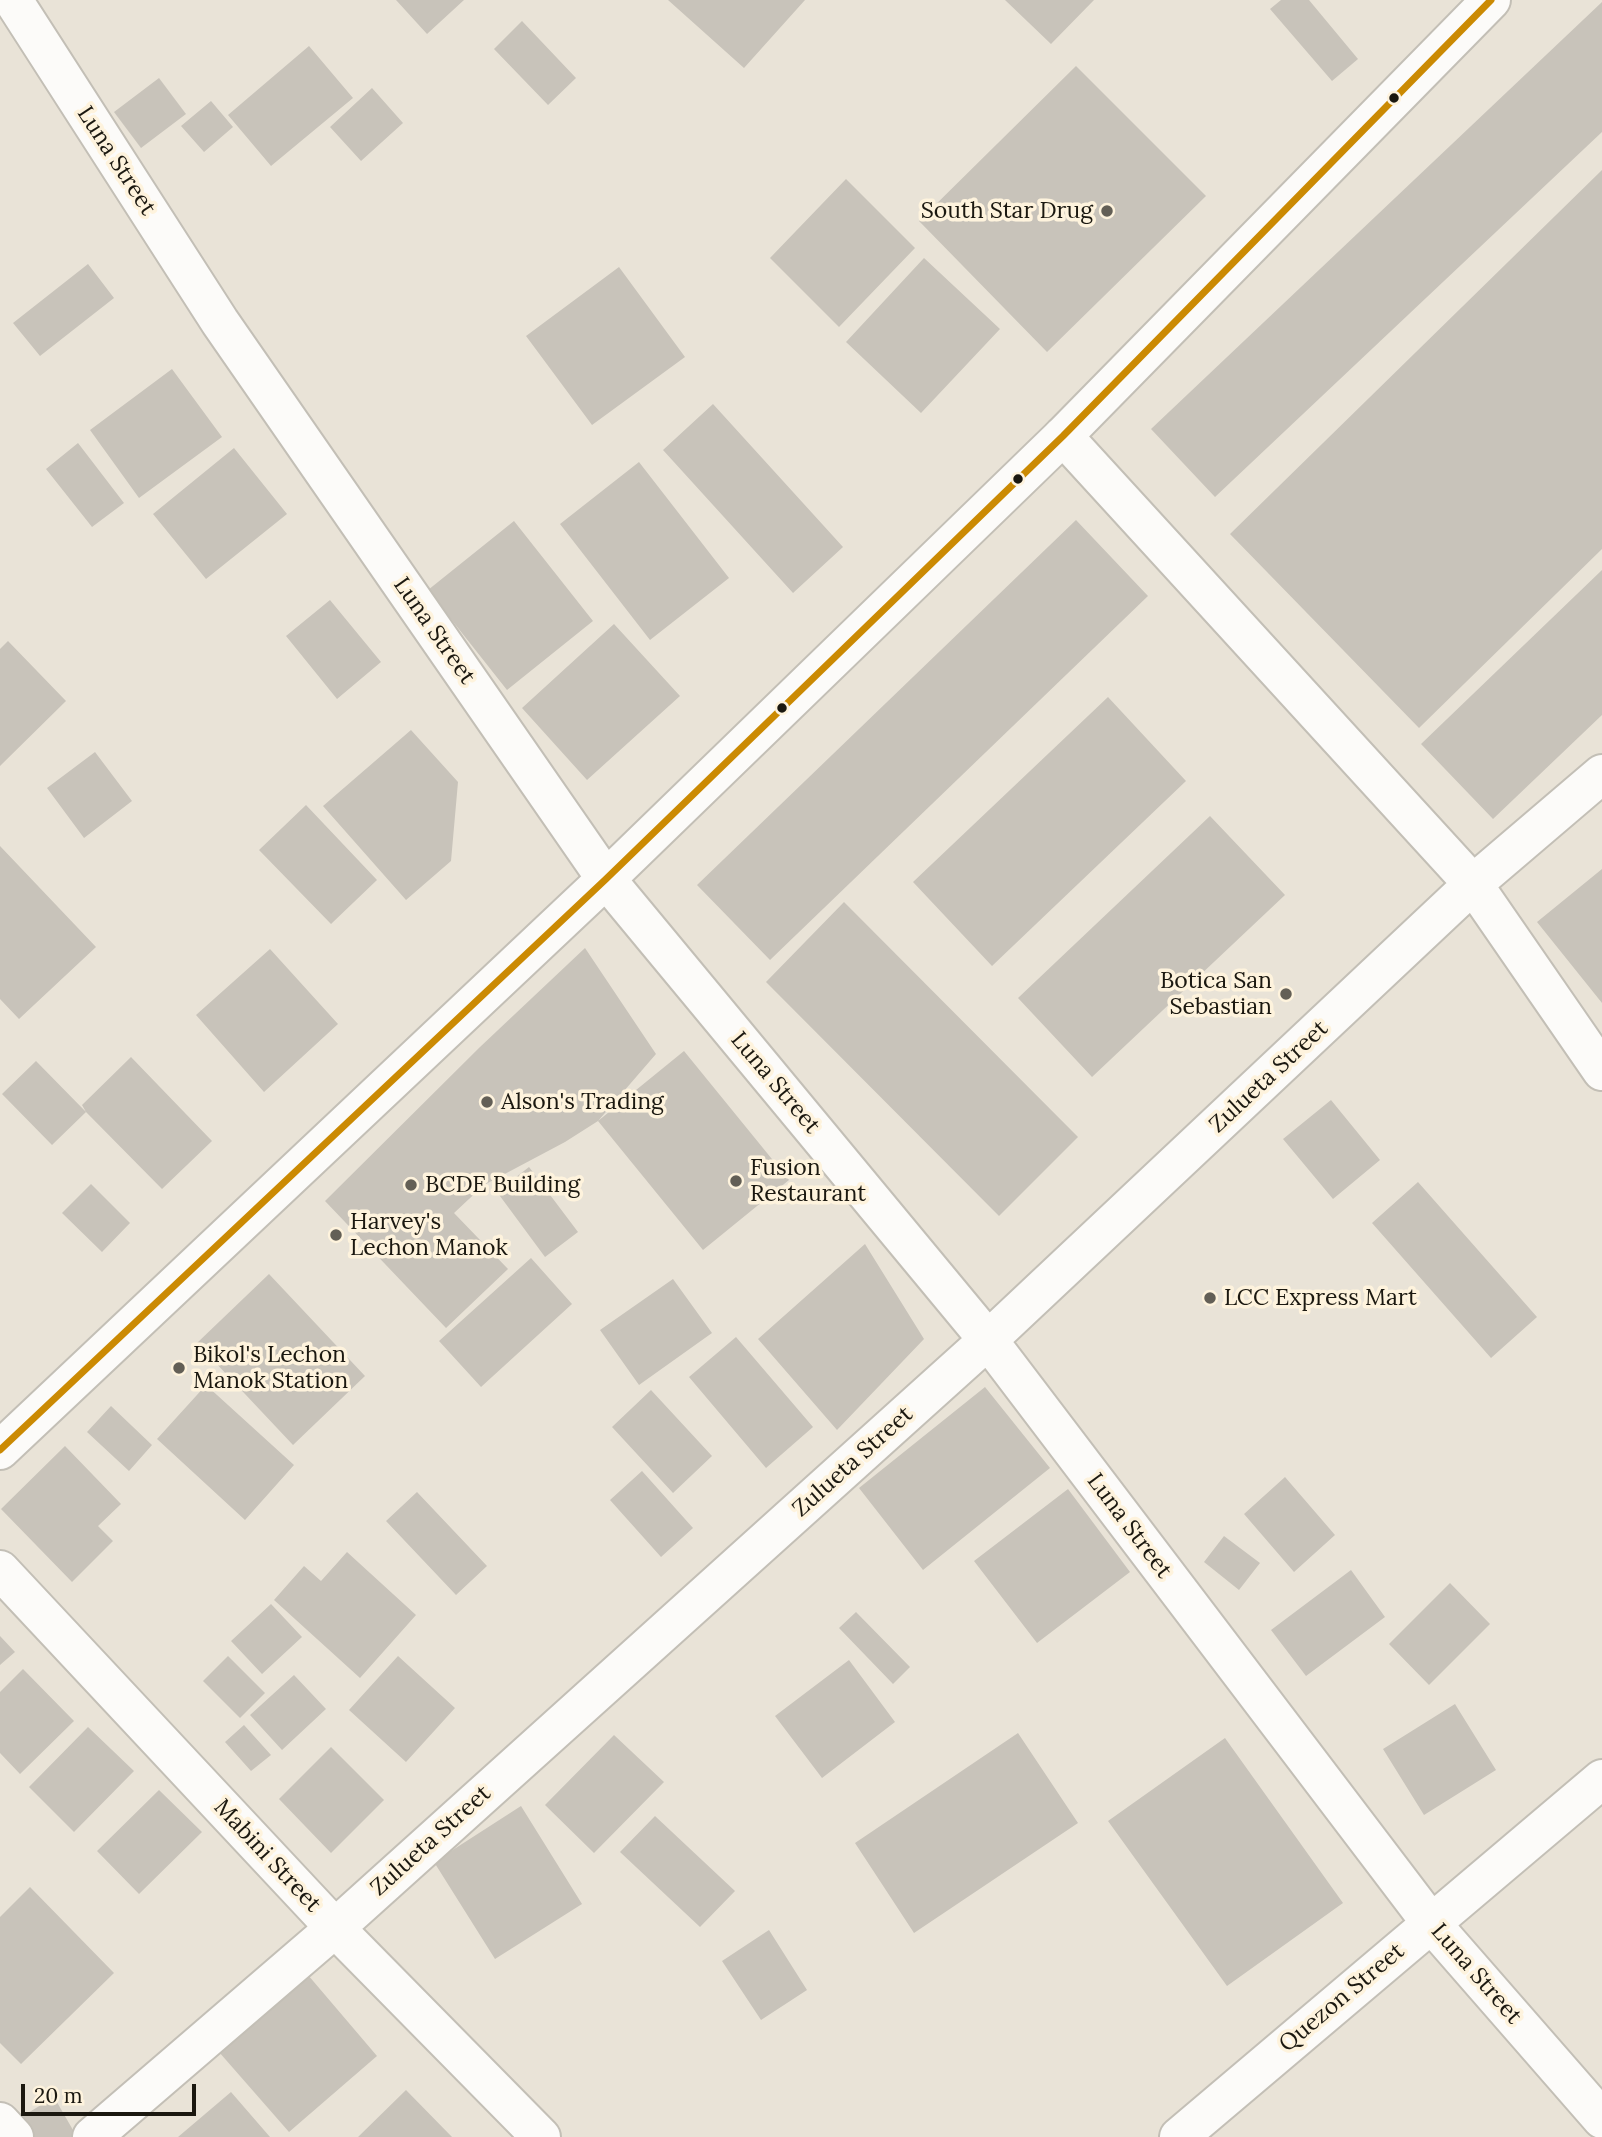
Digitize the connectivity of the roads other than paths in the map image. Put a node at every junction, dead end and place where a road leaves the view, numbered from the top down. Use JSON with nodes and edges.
{"nodes":[{"id":1,"x":13,"y":0,"type":"edge"},
{"id":2,"x":1491,"y":0,"type":"edge"},
{"id":3,"x":1063,"y":436,"type":"junction"},
{"id":4,"x":1602,"y":774,"type":"edge"},
{"id":5,"x":606,"y":879,"type":"junction"},
{"id":6,"x":1473,"y":884,"type":"junction"},
{"id":7,"x":1602,"y":1071,"type":"edge"},
{"id":8,"x":988,"y":1340,"type":"junction"},
{"id":9,"x":0,"y":1450,"type":"edge"},
{"id":10,"x":0,"y":1570,"type":"edge"},
{"id":11,"x":1602,"y":1779,"type":"edge"},
{"id":12,"x":1431,"y":1923,"type":"junction"},
{"id":13,"x":335,"y":1928,"type":"junction"},
{"id":14,"x":1602,"y":2119,"type":"edge"},
{"id":15,"x":0,"y":2122,"type":"edge"},
{"id":16,"x":14,"y":2137,"type":"edge"},
{"id":17,"x":92,"y":2137,"type":"edge"},
{"id":18,"x":541,"y":2137,"type":"edge"},
{"id":19,"x":1179,"y":2137,"type":"edge"}],
"edges":[{"from":1,"to":5,"type":"street","name":"Luna Street"},
{"from":2,"to":3,"type":"street"},
{"from":3,"to":5,"type":"street"},
{"from":3,"to":6,"type":"street"},
{"from":4,"to":6,"type":"street","name":"Zulueta Street"},
{"from":5,"to":8,"type":"street","name":"Luna Street"},
{"from":5,"to":9,"type":"street"},
{"from":6,"to":7,"type":"street"},
{"from":6,"to":8,"type":"street","name":"Zulueta Street"},
{"from":8,"to":12,"type":"street","name":"Luna Street"},
{"from":8,"to":13,"type":"street","name":"Zulueta Street"},
{"from":10,"to":13,"type":"street","name":"Mabini Street"},
{"from":11,"to":12,"type":"street","name":"Quezon Street"},
{"from":12,"to":14,"type":"street","name":"Luna Street"},
{"from":12,"to":19,"type":"street","name":"Quezon Street"},
{"from":13,"to":17,"type":"street","name":"Zulueta Street"},
{"from":13,"to":18,"type":"street","name":"Mabini Street"},
{"from":15,"to":16,"type":"street"}]}
